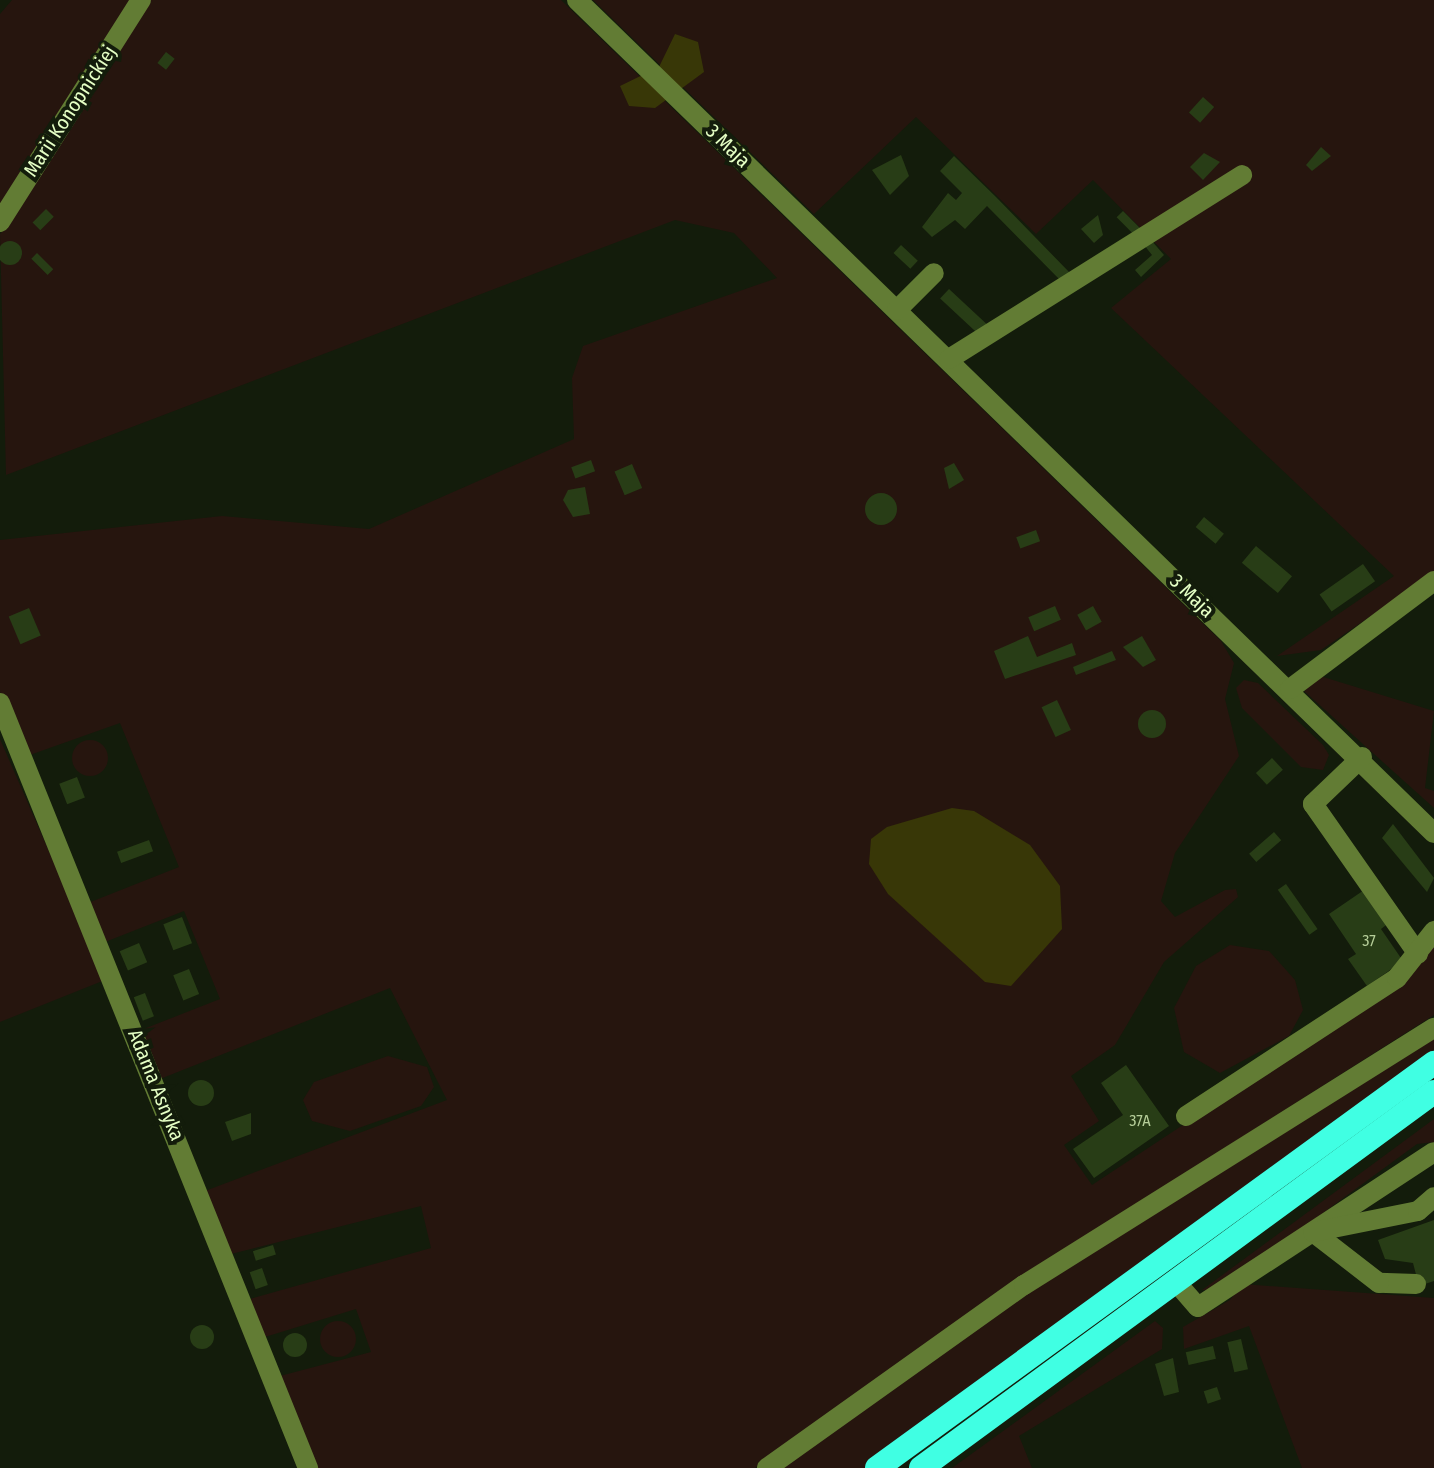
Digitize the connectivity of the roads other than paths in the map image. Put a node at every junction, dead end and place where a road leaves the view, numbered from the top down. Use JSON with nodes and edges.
{"nodes":[{"id":1,"x":141,"y":0,"type":"edge"},
{"id":2,"x":577,"y":0,"type":"edge"},
{"id":3,"x":1242,"y":175,"type":"dead end"},
{"id":4,"x":0,"y":222,"type":"edge"},
{"id":5,"x":934,"y":273,"type":"dead end"},
{"id":6,"x":897,"y":310,"type":"junction"},
{"id":7,"x":949,"y":359,"type":"junction"},
{"id":8,"x":1434,"y":581,"type":"edge"},
{"id":9,"x":1290,"y":689,"type":"junction"},
{"id":10,"x":0,"y":703,"type":"edge"},
{"id":11,"x":1362,"y":757,"type":"junction"},
{"id":12,"x":1434,"y":833,"type":"edge"},
{"id":13,"x":1434,"y":931,"type":"edge"},
{"id":14,"x":1418,"y":954,"type":"junction"},
{"id":15,"x":1434,"y":1028,"type":"edge"},
{"id":16,"x":1434,"y":1063,"type":"edge"},
{"id":17,"x":1434,"y":1092,"type":"edge"},
{"id":18,"x":1186,"y":1116,"type":"dead end"},
{"id":19,"x":1434,"y":1152,"type":"edge"},
{"id":20,"x":1434,"y":1197,"type":"edge"},
{"id":21,"x":1313,"y":1232,"type":"junction"},
{"id":22,"x":1176,"y":1282,"type":"junction"},
{"id":23,"x":1416,"y":1284,"type":"dead end"},
{"id":24,"x":308,"y":1468,"type":"edge"},
{"id":25,"x":767,"y":1468,"type":"edge"},
{"id":26,"x":877,"y":1468,"type":"edge"},
{"id":27,"x":921,"y":1468,"type":"edge"}],
"edges":[{"from":1,"to":4,"type":"street","name":"Marii Konopnickiej"},
{"from":2,"to":6,"type":"street","name":"3 Maja"},
{"from":3,"to":7,"type":"street"},
{"from":5,"to":6,"type":"street"},
{"from":6,"to":7,"type":"street","name":"3 Maja"},
{"from":7,"to":9,"type":"street","name":"3 Maja"},
{"from":8,"to":9,"type":"street"},
{"from":9,"to":11,"type":"street","name":"3 Maja"},
{"from":10,"to":24,"type":"street","name":"Adama Asnyka"},
{"from":11,"to":12,"type":"street","name":"3 Maja"},
{"from":11,"to":14,"type":"street"},
{"from":13,"to":14,"type":"street"},
{"from":14,"to":18,"type":"street"},
{"from":15,"to":25,"type":"street"},
{"from":16,"to":26,"type":"highway"},
{"from":17,"to":22,"type":"highway"},
{"from":19,"to":21,"type":"street"},
{"from":20,"to":21,"type":"street"},
{"from":21,"to":22,"type":"street"},
{"from":21,"to":23,"type":"street"},
{"from":22,"to":27,"type":"highway"}]}
